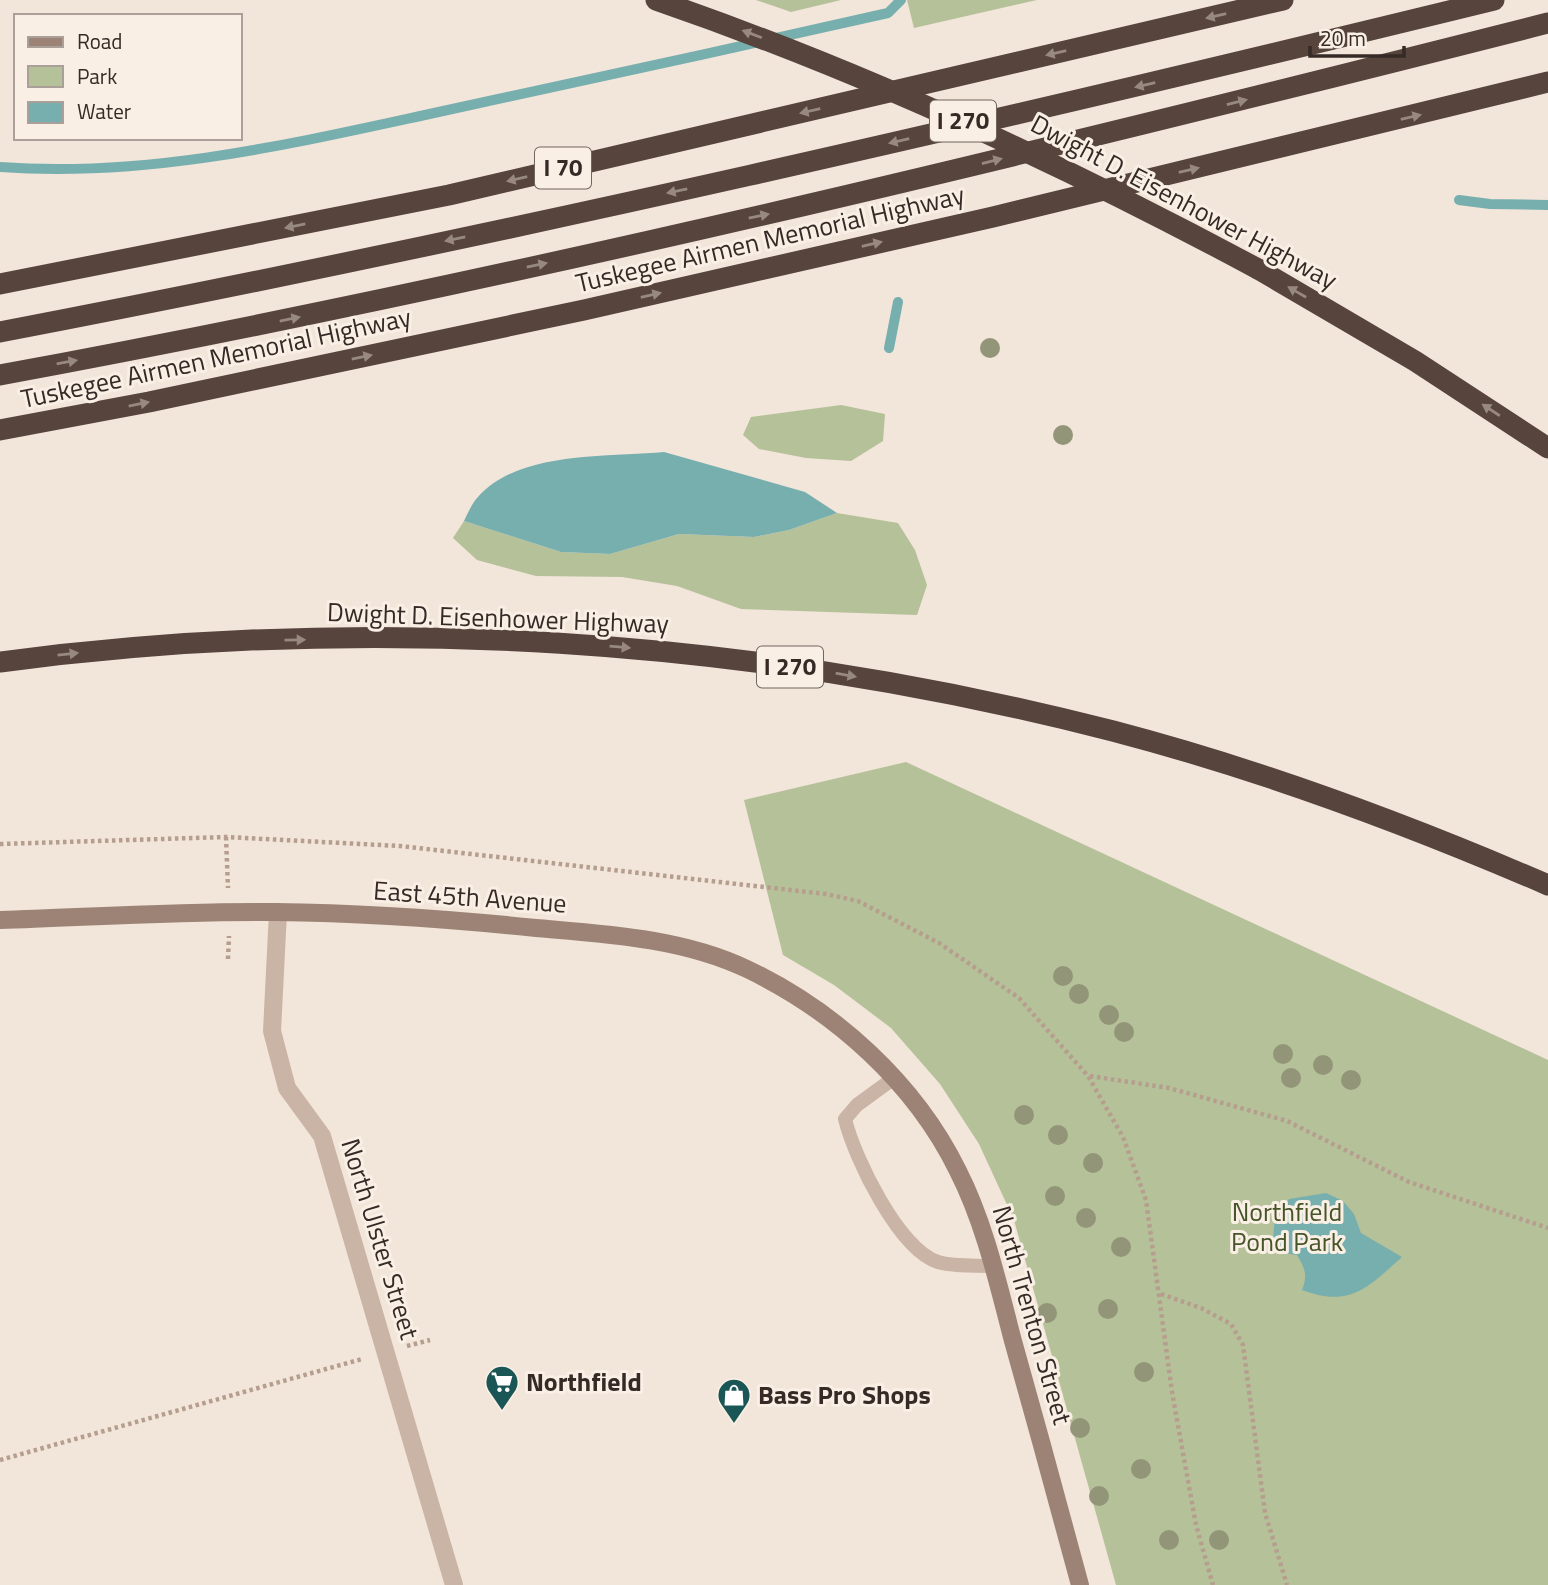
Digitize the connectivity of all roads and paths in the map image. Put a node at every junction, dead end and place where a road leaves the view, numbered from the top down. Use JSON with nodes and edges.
{"nodes":[{"id":1,"x":656,"y":0,"type":"edge"},
{"id":2,"x":1283,"y":0,"type":"edge"},
{"id":3,"x":1494,"y":0,"type":"edge"},
{"id":4,"x":1548,"y":23,"type":"edge"},
{"id":5,"x":1548,"y":82,"type":"edge"},
{"id":6,"x":0,"y":284,"type":"edge"},
{"id":7,"x":0,"y":332,"type":"edge"},
{"id":8,"x":0,"y":374,"type":"edge"},
{"id":9,"x":0,"y":430,"type":"edge"},
{"id":10,"x":1548,"y":448,"type":"edge"},
{"id":11,"x":0,"y":662,"type":"edge"},
{"id":12,"x":0,"y":844,"type":"edge"},
{"id":13,"x":1548,"y":886,"type":"edge"},
{"id":14,"x":278,"y":912,"type":"junction"},
{"id":15,"x":0,"y":920,"type":"edge"},
{"id":16,"x":1088,"y":1076,"type":"junction"},
{"id":17,"x":894,"y":1078,"type":"junction"},
{"id":18,"x":1548,"y":1228,"type":"edge"},
{"id":19,"x":993,"y":1266,"type":"junction"},
{"id":20,"x":1161,"y":1294,"type":"junction"},
{"id":21,"x":430,"y":1340,"type":"dead end"},
{"id":22,"x":387,"y":1352,"type":"junction"},
{"id":23,"x":0,"y":1460,"type":"edge"},
{"id":24,"x":454,"y":1585,"type":"edge"},
{"id":25,"x":1080,"y":1585,"type":"edge"},
{"id":26,"x":1213,"y":1585,"type":"edge"},
{"id":27,"x":1287,"y":1585,"type":"edge"}],
"edges":[{"from":10,"to":1,"type":"highway","name":"Dwight D. Eisenhower Highway","number":"I 270","one_way":true,"bridge":true},
{"from":2,"to":6,"type":"highway","number":"I 70","one_way":true},
{"from":3,"to":7,"type":"highway","one_way":true},
{"from":8,"to":4,"type":"highway","one_way":true},
{"from":9,"to":5,"type":"highway","name":"Tuskegee Airmen Memorial Highway","one_way":true},
{"from":11,"to":13,"type":"highway","name":"Dwight D. Eisenhower Highway","number":"I 270","one_way":true},
{"from":12,"to":16,"type":"path"},
{"from":14,"to":15,"type":"street","name":"East 45th Avenue"},
{"from":14,"to":17,"type":"street","name":"East 45th Avenue"},
{"from":14,"to":22,"type":"street","name":"North Ulster Street"},
{"from":16,"to":18,"type":"path"},
{"from":16,"to":20,"type":"path"},
{"from":17,"to":19,"type":"street","name":"North Trenton Street"},
{"from":17,"to":19,"type":"lane"},
{"from":19,"to":25,"type":"street","name":"North Trenton Street"},
{"from":20,"to":26,"type":"path"},
{"from":20,"to":27,"type":"path"},
{"from":21,"to":22,"type":"path"},
{"from":22,"to":23,"type":"path"},
{"from":22,"to":24,"type":"street","name":"North Ulster Street"}]}
